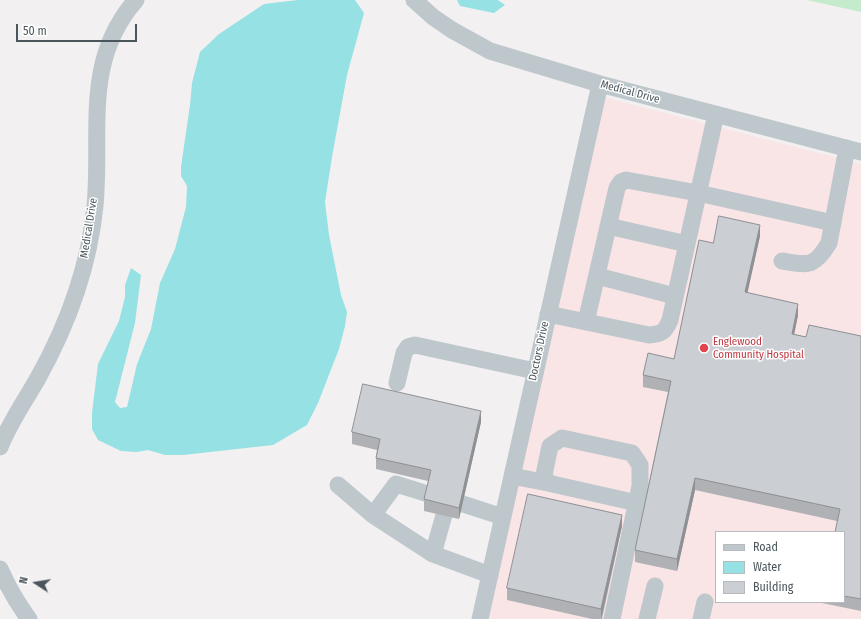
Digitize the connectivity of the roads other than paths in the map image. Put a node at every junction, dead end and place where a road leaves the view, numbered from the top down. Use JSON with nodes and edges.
{"nodes":[{"id":1,"x":136,"y":0,"type":"edge"},
{"id":2,"x":414,"y":0,"type":"edge"},
{"id":3,"x":600,"y":84,"type":"junction"},
{"id":4,"x":716,"y":114,"type":"junction"},
{"id":5,"x":854,"y":150,"type":"edge"},
{"id":6,"x":698,"y":194,"type":"junction"},
{"id":7,"x":833,"y":223,"type":"junction"},
{"id":8,"x":608,"y":226,"type":"junction"},
{"id":9,"x":687,"y":244,"type":"junction"},
{"id":10,"x":782,"y":261,"type":"dead end"},
{"id":11,"x":597,"y":276,"type":"junction"},
{"id":12,"x":676,"y":296,"type":"junction"},
{"id":13,"x":548,"y":314,"type":"junction"},
{"id":14,"x":586,"y":322,"type":"junction"},
{"id":15,"x":535,"y":371,"type":"junction"},
{"id":16,"x":397,"y":383,"type":"dead end"},
{"id":17,"x":0,"y":447,"type":"edge"},
{"id":18,"x":512,"y":476,"type":"junction"},
{"id":19,"x":548,"y":483,"type":"junction"},
{"id":20,"x":338,"y":485,"type":"dead end"},
{"id":21,"x":428,"y":494,"type":"edge"},
{"id":22,"x":637,"y":503,"type":"junction"},
{"id":23,"x":463,"y":504,"type":"edge"},
{"id":24,"x":373,"y":515,"type":"junction"},
{"id":25,"x":444,"y":515,"type":"edge"},
{"id":26,"x":503,"y":518,"type":"junction"},
{"id":27,"x":434,"y":554,"type":"junction"},
{"id":28,"x":0,"y":569,"type":"edge"},
{"id":29,"x":490,"y":575,"type":"junction"},
{"id":30,"x":655,"y":586,"type":"dead end"},
{"id":31,"x":705,"y":602,"type":"dead end"},
{"id":32,"x":29,"y":619,"type":"edge"},
{"id":33,"x":480,"y":619,"type":"edge"},
{"id":34,"x":612,"y":619,"type":"edge"},
{"id":35,"x":646,"y":619,"type":"edge"},
{"id":36,"x":701,"y":619,"type":"edge"}],
"edges":[{"from":1,"to":17,"type":"street","name":"Medical Drive"},
{"from":2,"to":3,"type":"street","name":"Medical Drive"},
{"from":3,"to":4,"type":"street","name":"Medical Drive"},
{"from":3,"to":13,"type":"street","name":"Doctors Drive"},
{"from":4,"to":5,"type":"street","name":"Medical Drive"},
{"from":4,"to":6,"type":"street"},
{"from":5,"to":7,"type":"street"},
{"from":6,"to":7,"type":"street"},
{"from":6,"to":8,"type":"street"},
{"from":6,"to":9,"type":"street"},
{"from":7,"to":10,"type":"street"},
{"from":8,"to":9,"type":"street"},
{"from":8,"to":11,"type":"street"},
{"from":9,"to":12,"type":"street"},
{"from":11,"to":12,"type":"street"},
{"from":11,"to":14,"type":"street"},
{"from":12,"to":14,"type":"street"},
{"from":13,"to":14,"type":"street"},
{"from":13,"to":15,"type":"street","name":"Doctors Drive"},
{"from":15,"to":16,"type":"street"},
{"from":15,"to":18,"type":"street","name":"Doctors Drive"},
{"from":18,"to":19,"type":"street"},
{"from":18,"to":26,"type":"street","name":"Doctors Drive"},
{"from":19,"to":22,"type":"street"},
{"from":19,"to":22,"type":"street"},
{"from":20,"to":24,"type":"street"},
{"from":21,"to":24,"type":"street"},
{"from":22,"to":34,"type":"street"},
{"from":23,"to":26,"type":"street"},
{"from":24,"to":27,"type":"street"},
{"from":25,"to":27,"type":"street"},
{"from":26,"to":29,"type":"street","name":"Doctors Drive"},
{"from":27,"to":29,"type":"street"},
{"from":28,"to":32,"type":"street"},
{"from":29,"to":33,"type":"street","name":"Doctors Drive"},
{"from":30,"to":35,"type":"street"},
{"from":31,"to":36,"type":"street"}]}
